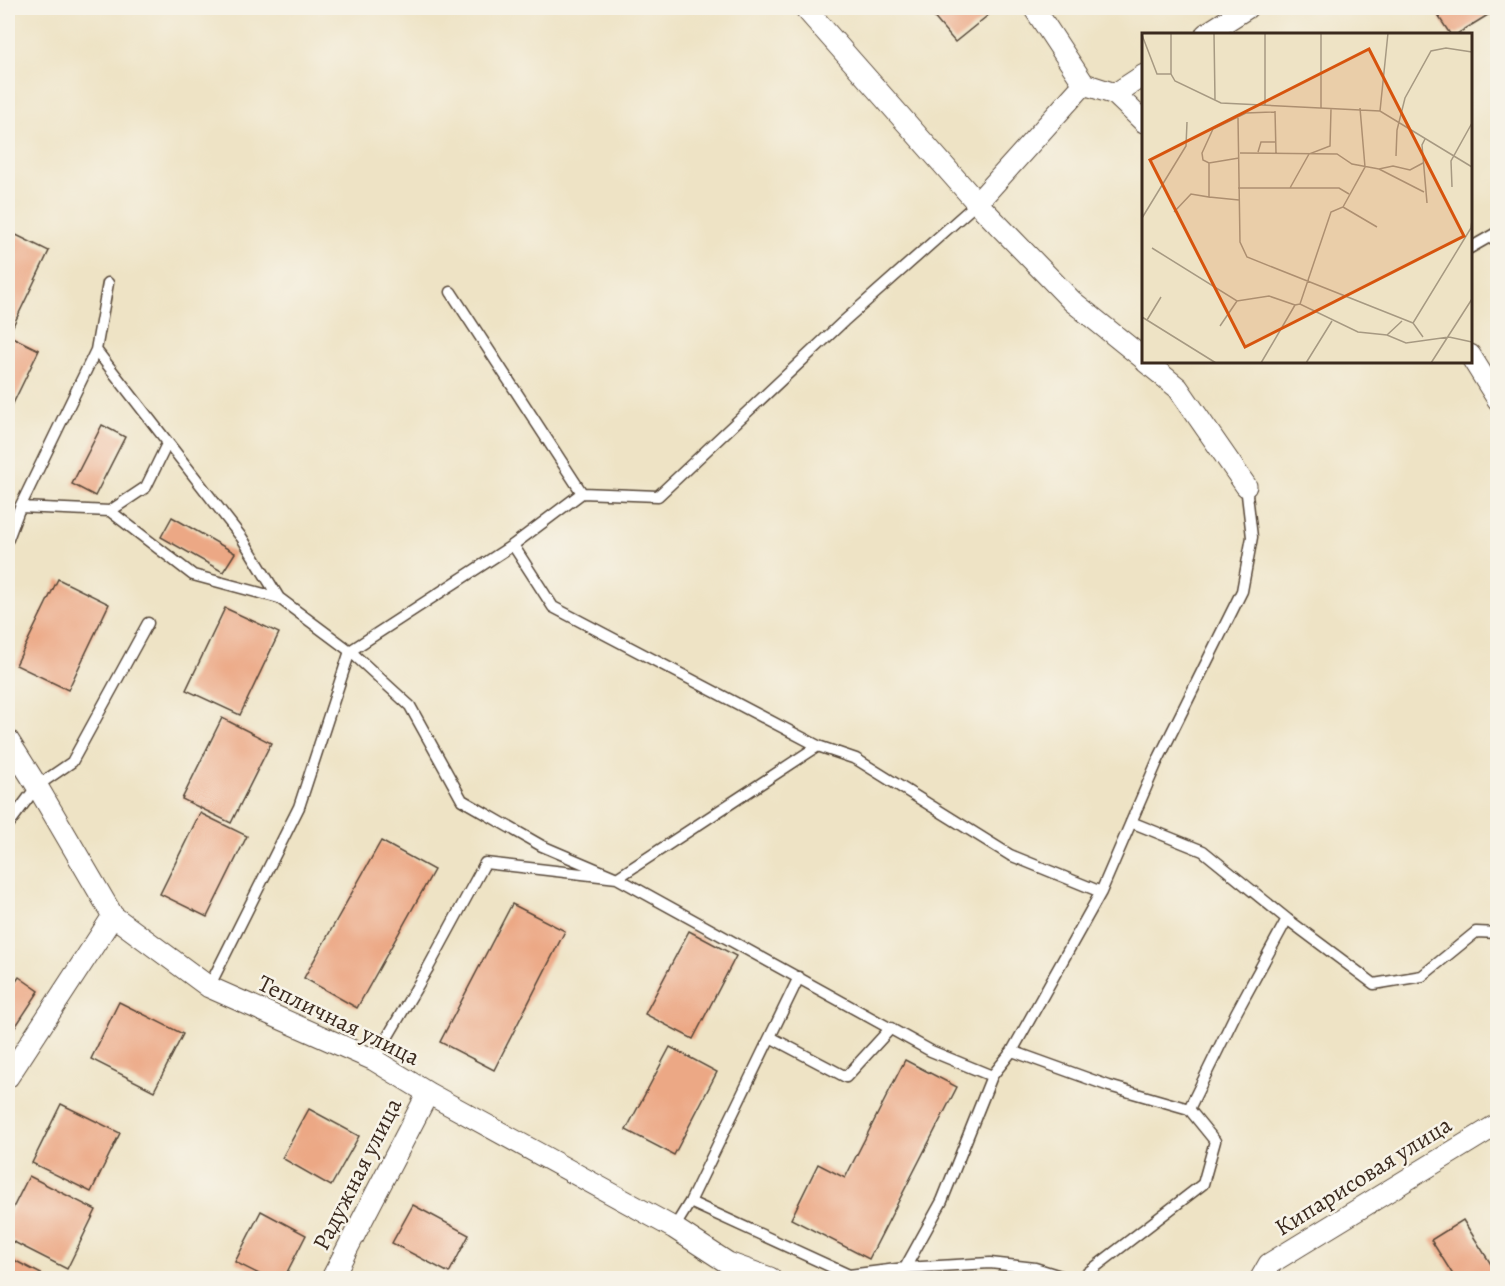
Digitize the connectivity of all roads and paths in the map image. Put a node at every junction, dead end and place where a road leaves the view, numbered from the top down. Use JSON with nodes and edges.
{"nodes":[{"id":1,"x":805,"y":8,"type":"edge"},
{"id":2,"x":1034,"y":8,"type":"edge"},
{"id":3,"x":1247,"y":8,"type":"edge"},
{"id":4,"x":1208,"y":33,"type":"edge"},
{"id":5,"x":1142,"y":76,"type":"edge"},
{"id":6,"x":1084,"y":84,"type":"junction"},
{"id":7,"x":1115,"y":94,"type":"junction"},
{"id":8,"x":1142,"y":121,"type":"edge"},
{"id":9,"x":977,"y":203,"type":"junction"},
{"id":10,"x":1497,"y":232,"type":"edge"},
{"id":11,"x":1472,"y":247,"type":"edge"},
{"id":12,"x":108,"y":283,"type":"dead end"},
{"id":13,"x":451,"y":292,"type":"dead end"},
{"id":14,"x":96,"y":350,"type":"junction"},
{"id":15,"x":1142,"y":358,"type":"edge"},
{"id":16,"x":1472,"y":358,"type":"edge"},
{"id":17,"x":1149,"y":363,"type":"edge"},
{"id":18,"x":1497,"y":400,"type":"edge"},
{"id":19,"x":168,"y":444,"type":"junction"},
{"id":20,"x":1246,"y":486,"type":"joint"},
{"id":21,"x":582,"y":493,"type":"junction"},
{"id":22,"x":20,"y":507,"type":"junction"},
{"id":23,"x":110,"y":511,"type":"junction"},
{"id":24,"x":8,"y":539,"type":"edge"},
{"id":25,"x":513,"y":545,"type":"junction"},
{"id":26,"x":279,"y":598,"type":"junction"},
{"id":27,"x":148,"y":622,"type":"dead end"},
{"id":28,"x":351,"y":651,"type":"junction"},
{"id":29,"x":8,"y":740,"type":"edge"},
{"id":30,"x":818,"y":746,"type":"junction"},
{"id":31,"x":37,"y":786,"type":"junction"},
{"id":32,"x":1131,"y":822,"type":"junction"},
{"id":33,"x":8,"y":825,"type":"edge"},
{"id":34,"x":618,"y":878,"type":"junction"},
{"id":35,"x":1101,"y":892,"type":"junction"},
{"id":36,"x":113,"y":916,"type":"junction"},
{"id":37,"x":1287,"y":919,"type":"junction"},
{"id":38,"x":1497,"y":933,"type":"edge"},
{"id":39,"x":799,"y":977,"type":"junction"},
{"id":40,"x":209,"y":987,"type":"junction"},
{"id":41,"x":891,"y":1028,"type":"junction"},
{"id":42,"x":770,"y":1037,"type":"junction"},
{"id":43,"x":1012,"y":1051,"type":"junction"},
{"id":44,"x":374,"y":1060,"type":"junction"},
{"id":45,"x":992,"y":1076,"type":"junction"},
{"id":46,"x":8,"y":1077,"type":"edge"},
{"id":47,"x":428,"y":1093,"type":"junction"},
{"id":48,"x":1189,"y":1109,"type":"junction"},
{"id":49,"x":1497,"y":1124,"type":"edge"},
{"id":50,"x":690,"y":1202,"type":"junction"},
{"id":51,"x":674,"y":1228,"type":"junction"},
{"id":52,"x":905,"y":1268,"type":"junction"},
{"id":53,"x":724,"y":1271,"type":"edge"},
{"id":54,"x":332,"y":1278,"type":"edge"},
{"id":55,"x":770,"y":1278,"type":"edge"},
{"id":56,"x":1067,"y":1278,"type":"edge"},
{"id":57,"x":1081,"y":1278,"type":"edge"},
{"id":58,"x":1261,"y":1278,"type":"edge"}],
"edges":[{"from":1,"to":9,"type":"street"},
{"from":2,"to":6,"type":"street"},
{"from":3,"to":4,"type":"street"},
{"from":5,"to":7,"type":"street"},
{"from":6,"to":7,"type":"street"},
{"from":6,"to":9,"type":"street"},
{"from":7,"to":8,"type":"street"},
{"from":9,"to":15,"type":"street"},
{"from":9,"to":21,"type":"lane"},
{"from":10,"to":11,"type":"lane"},
{"from":12,"to":14,"type":"lane"},
{"from":13,"to":21,"type":"lane"},
{"from":14,"to":19,"type":"lane"},
{"from":14,"to":22,"type":"lane"},
{"from":16,"to":18,"type":"street"},
{"from":17,"to":20,"type":"street"},
{"from":19,"to":23,"type":"lane"},
{"from":19,"to":26,"type":"lane"},
{"from":20,"to":32,"type":"lane"},
{"from":21,"to":25,"type":"lane"},
{"from":22,"to":23,"type":"lane"},
{"from":22,"to":24,"type":"lane"},
{"from":23,"to":26,"type":"lane"},
{"from":25,"to":28,"type":"lane"},
{"from":25,"to":30,"type":"lane"},
{"from":26,"to":28,"type":"lane"},
{"from":27,"to":31,"type":"lane"},
{"from":28,"to":34,"type":"lane"},
{"from":28,"to":40,"type":"lane"},
{"from":29,"to":31,"type":"street","name":"Тепличная улица"},
{"from":30,"to":34,"type":"lane"},
{"from":30,"to":35,"type":"lane"},
{"from":31,"to":33,"type":"lane"},
{"from":31,"to":36,"type":"street","name":"Тепличная улица"},
{"from":32,"to":35,"type":"lane"},
{"from":32,"to":37,"type":"lane"},
{"from":34,"to":39,"type":"lane"},
{"from":34,"to":44,"type":"lane"},
{"from":35,"to":43,"type":"lane"},
{"from":36,"to":40,"type":"street","name":"Тепличная улица"},
{"from":36,"to":46,"type":"street"},
{"from":37,"to":38,"type":"lane"},
{"from":37,"to":48,"type":"lane"},
{"from":39,"to":41,"type":"lane"},
{"from":39,"to":42,"type":"lane"},
{"from":40,"to":44,"type":"street","name":"Тепличная улица"},
{"from":41,"to":42,"type":"lane"},
{"from":41,"to":45,"type":"lane"},
{"from":42,"to":50,"type":"lane"},
{"from":43,"to":45,"type":"lane"},
{"from":43,"to":48,"type":"lane"},
{"from":44,"to":47,"type":"street","name":"Тепличная улица"},
{"from":45,"to":52,"type":"lane"},
{"from":47,"to":51,"type":"street","name":"Тепличная улица"},
{"from":47,"to":54,"type":"street","name":"Радужная улица"},
{"from":48,"to":57,"type":"lane"},
{"from":49,"to":58,"type":"street","name":"Кипарисовая улица"},
{"from":50,"to":51,"type":"lane"},
{"from":50,"to":52,"type":"lane"},
{"from":51,"to":53,"type":"street","name":"Тепличная улица"},
{"from":52,"to":56,"type":"lane"},
{"from":53,"to":55,"type":"street","name":"Тепличная улица"}]}
